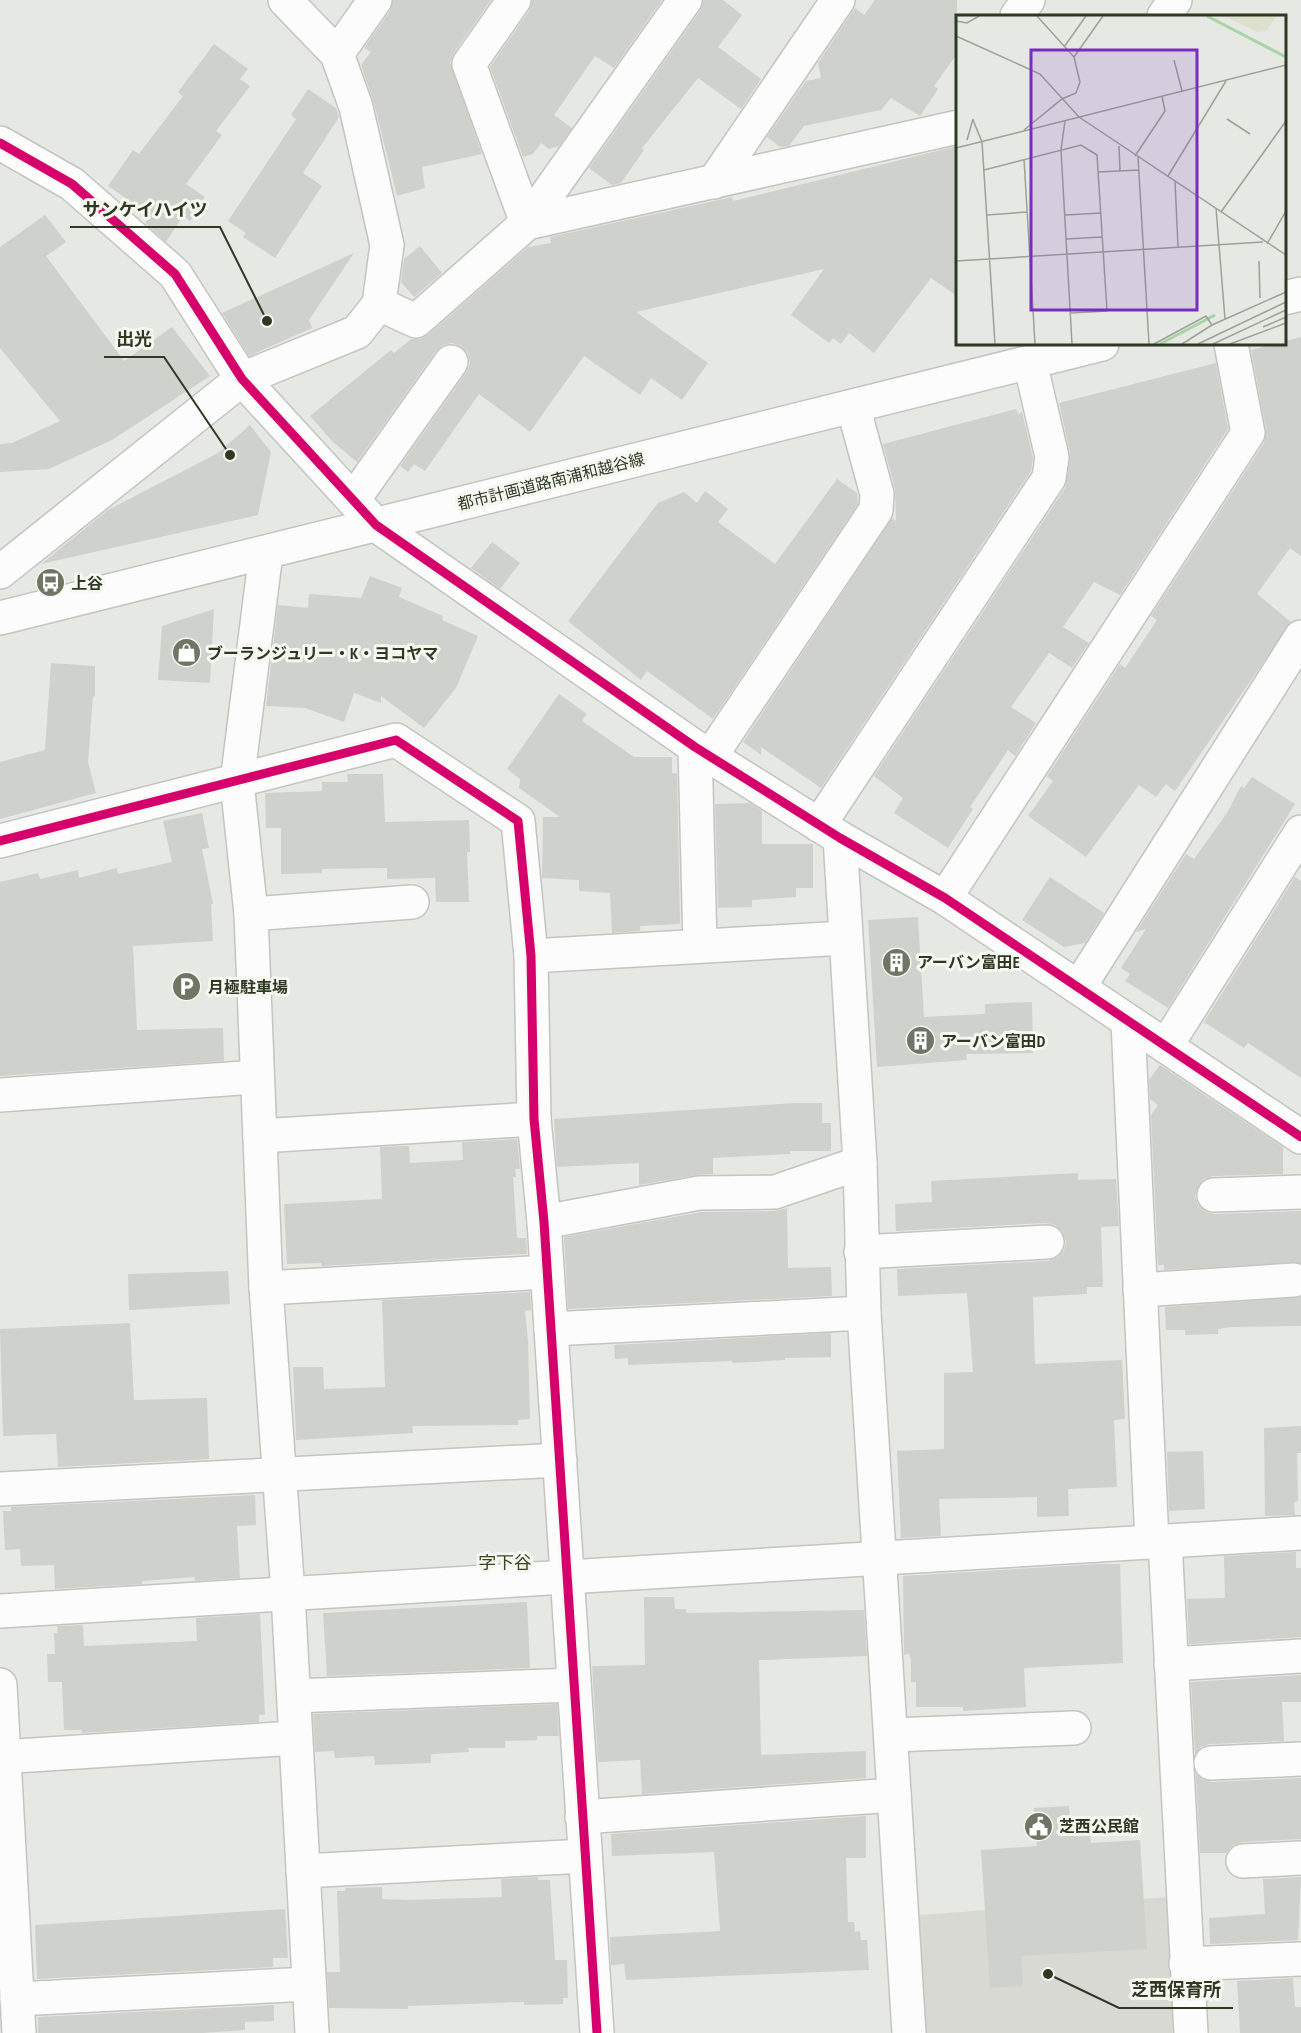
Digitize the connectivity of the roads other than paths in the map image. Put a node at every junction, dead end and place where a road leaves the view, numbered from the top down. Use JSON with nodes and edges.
{"nodes":[{"id":1,"x":285,"y":0,"type":"edge"},
{"id":2,"x":375,"y":0,"type":"edge"},
{"id":3,"x":514,"y":0,"type":"edge"},
{"id":4,"x":685,"y":0,"type":"edge"},
{"id":5,"x":838,"y":0,"type":"edge"},
{"id":6,"x":1028,"y":0,"type":"edge"},
{"id":7,"x":1175,"y":0,"type":"edge"},
{"id":8,"x":1018,"y":15,"type":"edge"},
{"id":9,"x":1165,"y":15,"type":"edge"},
{"id":10,"x":337,"y":54,"type":"junction"},
{"id":11,"x":956,"y":107,"type":"edge"},
{"id":12,"x":948,"y":130,"type":"edge"},
{"id":13,"x":0,"y":143,"type":"edge"},
{"id":14,"x":714,"y":182,"type":"junction"},
{"id":15,"x":527,"y":223,"type":"junction"},
{"id":16,"x":1301,"y":294,"type":"edge"},
{"id":17,"x":1286,"y":298,"type":"edge"},
{"id":18,"x":380,"y":304,"type":"junction"},
{"id":19,"x":1098,"y":345,"type":"edge"},
{"id":20,"x":1232,"y":345,"type":"edge"},
{"id":21,"x":451,"y":362,"type":"dead end"},
{"id":22,"x":1030,"y":362,"type":"junction"},
{"id":23,"x":242,"y":379,"type":"junction"},
{"id":24,"x":853,"y":406,"type":"junction"},
{"id":25,"x":353,"y":500,"type":"junction"},
{"id":26,"x":376,"y":525,"type":"junction"},
{"id":27,"x":266,"y":553,"type":"junction"},
{"id":28,"x":0,"y":573,"type":"edge"},
{"id":29,"x":0,"y":618,"type":"edge"},
{"id":30,"x":1301,"y":637,"type":"edge"},
{"id":31,"x":703,"y":752,"type":"junction"},
{"id":32,"x":237,"y":782,"type":"junction"},
{"id":33,"x":830,"y":832,"type":"junction"},
{"id":34,"x":1301,"y":832,"type":"edge"},
{"id":35,"x":0,"y":841,"type":"edge"},
{"id":36,"x":945,"y":898,"type":"junction"},
{"id":37,"x":412,"y":902,"type":"dead end"},
{"id":38,"x":251,"y":914,"type":"junction"},
{"id":39,"x":845,"y":938,"type":"junction"},
{"id":40,"x":700,"y":946,"type":"junction"},
{"id":41,"x":531,"y":956,"type":"junction"},
{"id":42,"x":1079,"y":987,"type":"junction"},
{"id":43,"x":1128,"y":1022,"type":"junction"},
{"id":44,"x":1166,"y":1047,"type":"junction"},
{"id":45,"x":257,"y":1077,"type":"junction"},
{"id":46,"x":0,"y":1095,"type":"edge"},
{"id":47,"x":534,"y":1119,"type":"junction"},
{"id":48,"x":260,"y":1136,"type":"junction"},
{"id":49,"x":1301,"y":1137,"type":"edge"},
{"id":50,"x":860,"y":1163,"type":"junction"},
{"id":51,"x":1301,"y":1192,"type":"edge"},
{"id":52,"x":1214,"y":1195,"type":"dead end"},
{"id":53,"x":544,"y":1222,"type":"junction"},
{"id":54,"x":1047,"y":1242,"type":"dead end"},
{"id":55,"x":861,"y":1252,"type":"junction"},
{"id":56,"x":547,"y":1272,"type":"junction"},
{"id":57,"x":1294,"y":1280,"type":"dead end"},
{"id":58,"x":266,"y":1288,"type":"junction"},
{"id":59,"x":1140,"y":1290,"type":"junction"},
{"id":60,"x":864,"y":1314,"type":"junction"},
{"id":61,"x":551,"y":1329,"type":"junction"},
{"id":62,"x":560,"y":1460,"type":"junction"},
{"id":63,"x":280,"y":1476,"type":"junction"},
{"id":64,"x":0,"y":1489,"type":"edge"},
{"id":65,"x":1301,"y":1533,"type":"edge"},
{"id":66,"x":1158,"y":1542,"type":"junction"},
{"id":67,"x":879,"y":1558,"type":"junction"},
{"id":68,"x":567,"y":1577,"type":"junction"},
{"id":69,"x":288,"y":1594,"type":"junction"},
{"id":70,"x":0,"y":1611,"type":"edge"},
{"id":71,"x":1301,"y":1656,"type":"edge"},
{"id":72,"x":1171,"y":1664,"type":"junction"},
{"id":73,"x":0,"y":1685,"type":"edge"},
{"id":74,"x":574,"y":1685,"type":"junction"},
{"id":75,"x":294,"y":1696,"type":"junction"},
{"id":76,"x":1074,"y":1728,"type":"dead end"},
{"id":77,"x":891,"y":1735,"type":"junction"},
{"id":78,"x":296,"y":1737,"type":"junction"},
{"id":79,"x":2,"y":1756,"type":"edge"},
{"id":80,"x":1301,"y":1759,"type":"edge"},
{"id":81,"x":1211,"y":1763,"type":"dead end"},
{"id":82,"x":894,"y":1795,"type":"junction"},
{"id":83,"x":582,"y":1817,"type":"junction"},
{"id":84,"x":5,"y":1853,"type":"edge"},
{"id":85,"x":585,"y":1856,"type":"junction"},
{"id":86,"x":1301,"y":1858,"type":"edge"},
{"id":87,"x":1244,"y":1861,"type":"dead end"},
{"id":88,"x":303,"y":1871,"type":"junction"},
{"id":89,"x":7,"y":1939,"type":"edge"},
{"id":90,"x":1301,"y":1959,"type":"edge"},
{"id":91,"x":1186,"y":1964,"type":"junction"},
{"id":92,"x":309,"y":1984,"type":"junction"},
{"id":93,"x":17,"y":1999,"type":"junction"},
{"id":94,"x":20,"y":2033,"type":"edge"},
{"id":95,"x":312,"y":2033,"type":"edge"},
{"id":96,"x":597,"y":2033,"type":"edge"},
{"id":97,"x":909,"y":2033,"type":"edge"},
{"id":98,"x":1191,"y":2033,"type":"edge"}],
"edges":[{"from":1,"to":10,"type":"street"},
{"from":2,"to":10,"type":"street"},
{"from":3,"to":15,"type":"street"},
{"from":4,"to":15,"type":"street"},
{"from":5,"to":14,"type":"street"},
{"from":6,"to":8,"type":"street"},
{"from":7,"to":9,"type":"street"},
{"from":10,"to":18,"type":"street"},
{"from":11,"to":12,"type":"street"},
{"from":12,"to":14,"type":"street"},
{"from":13,"to":23,"type":"street"},
{"from":14,"to":15,"type":"street"},
{"from":15,"to":18,"type":"street"},
{"from":16,"to":17,"type":"street"},
{"from":18,"to":23,"type":"street"},
{"from":19,"to":22,"type":"street","name":"都市計画道路南浦和越谷線"},
{"from":20,"to":36,"type":"street"},
{"from":21,"to":25,"type":"street"},
{"from":22,"to":24,"type":"street","name":"都市計画道路南浦和越谷線"},
{"from":22,"to":33,"type":"street"},
{"from":23,"to":25,"type":"street"},
{"from":23,"to":28,"type":"street"},
{"from":24,"to":26,"type":"street","name":"都市計画道路南浦和越谷線"},
{"from":24,"to":31,"type":"street"},
{"from":25,"to":26,"type":"street"},
{"from":26,"to":27,"type":"street","name":"都市計画道路南浦和越谷線"},
{"from":26,"to":31,"type":"street"},
{"from":27,"to":29,"type":"street","name":"都市計画道路南浦和越谷線"},
{"from":27,"to":32,"type":"street"},
{"from":30,"to":42,"type":"street"},
{"from":31,"to":33,"type":"street"},
{"from":31,"to":40,"type":"street"},
{"from":32,"to":35,"type":"street"},
{"from":32,"to":38,"type":"street"},
{"from":32,"to":41,"type":"street"},
{"from":33,"to":36,"type":"street"},
{"from":33,"to":39,"type":"street"},
{"from":34,"to":44,"type":"street"},
{"from":36,"to":42,"type":"street"},
{"from":37,"to":38,"type":"street"},
{"from":38,"to":45,"type":"street"},
{"from":39,"to":40,"type":"street"},
{"from":39,"to":50,"type":"street"},
{"from":40,"to":41,"type":"street"},
{"from":41,"to":47,"type":"street"},
{"from":42,"to":43,"type":"street"},
{"from":43,"to":44,"type":"street"},
{"from":43,"to":59,"type":"street"},
{"from":44,"to":49,"type":"street"},
{"from":45,"to":46,"type":"street"},
{"from":45,"to":48,"type":"street"},
{"from":47,"to":48,"type":"street"},
{"from":47,"to":53,"type":"street"},
{"from":48,"to":58,"type":"street"},
{"from":50,"to":53,"type":"street"},
{"from":50,"to":55,"type":"street"},
{"from":51,"to":52,"type":"street"},
{"from":53,"to":56,"type":"street"},
{"from":54,"to":55,"type":"street"},
{"from":55,"to":60,"type":"street"},
{"from":56,"to":58,"type":"street"},
{"from":56,"to":61,"type":"street"},
{"from":57,"to":59,"type":"street"},
{"from":58,"to":63,"type":"street"},
{"from":59,"to":66,"type":"street"},
{"from":60,"to":61,"type":"street"},
{"from":60,"to":67,"type":"street"},
{"from":61,"to":62,"type":"street"},
{"from":62,"to":63,"type":"street"},
{"from":62,"to":68,"type":"street"},
{"from":63,"to":64,"type":"street"},
{"from":63,"to":69,"type":"street"},
{"from":65,"to":66,"type":"street"},
{"from":66,"to":67,"type":"street"},
{"from":66,"to":72,"type":"street"},
{"from":67,"to":68,"type":"street"},
{"from":67,"to":77,"type":"street"},
{"from":68,"to":69,"type":"street"},
{"from":68,"to":74,"type":"street"},
{"from":69,"to":70,"type":"street"},
{"from":69,"to":75,"type":"street"},
{"from":71,"to":72,"type":"street"},
{"from":72,"to":91,"type":"street"},
{"from":73,"to":79,"type":"street"},
{"from":74,"to":75,"type":"street"},
{"from":74,"to":83,"type":"street"},
{"from":75,"to":78,"type":"street"},
{"from":76,"to":77,"type":"street"},
{"from":77,"to":82,"type":"street"},
{"from":78,"to":79,"type":"street"},
{"from":78,"to":88,"type":"street"},
{"from":79,"to":84,"type":"street"},
{"from":80,"to":81,"type":"street"},
{"from":82,"to":83,"type":"street"},
{"from":82,"to":97,"type":"street"},
{"from":83,"to":85,"type":"street"},
{"from":84,"to":89,"type":"street"},
{"from":85,"to":88,"type":"street"},
{"from":85,"to":96,"type":"street"},
{"from":86,"to":87,"type":"street"},
{"from":88,"to":92,"type":"street"},
{"from":89,"to":93,"type":"street"},
{"from":90,"to":91,"type":"street"},
{"from":91,"to":98,"type":"street"},
{"from":92,"to":93,"type":"street"},
{"from":92,"to":95,"type":"street"},
{"from":93,"to":94,"type":"street"}]}
